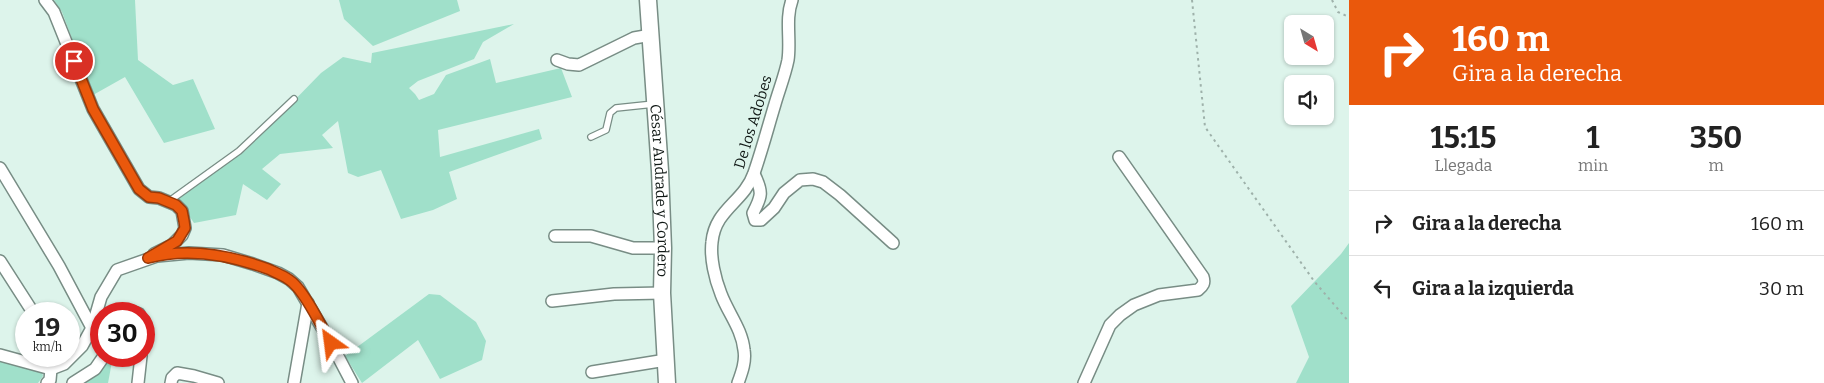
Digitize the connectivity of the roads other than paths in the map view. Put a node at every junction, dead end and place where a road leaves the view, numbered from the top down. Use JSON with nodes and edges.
{"nodes":[{"id":1,"x":45,"y":0,"type":"edge"},
{"id":2,"x":648,"y":0,"type":"edge"},
{"id":3,"x":792,"y":0,"type":"edge"},
{"id":4,"x":651,"y":35,"type":"junction"},
{"id":5,"x":558,"y":60,"type":"dead end"},
{"id":6,"x":294,"y":98,"type":"dead end"},
{"id":7,"x":656,"y":104,"type":"junction"},
{"id":8,"x":591,"y":137,"type":"dead end"},
{"id":9,"x":1119,"y":157,"type":"dead end"},
{"id":10,"x":0,"y":168,"type":"edge"},
{"id":11,"x":754,"y":174,"type":"junction"},
{"id":12,"x":168,"y":202,"type":"junction"},
{"id":13,"x":555,"y":236,"type":"dead end"},
{"id":14,"x":893,"y":243,"type":"dead end"},
{"id":15,"x":663,"y":248,"type":"junction"},
{"id":16,"x":148,"y":258,"type":"junction"},
{"id":17,"x":0,"y":261,"type":"edge"},
{"id":18,"x":662,"y":293,"type":"junction"},
{"id":19,"x":552,"y":301,"type":"dead end"},
{"id":20,"x":26,"y":302,"type":"edge"},
{"id":21,"x":100,"y":302,"type":"edge"},
{"id":22,"x":308,"y":303,"type":"junction"},
{"id":23,"x":90,"y":324,"type":"edge"},
{"id":24,"x":90,"y":332,"type":"edge"},
{"id":25,"x":80,"y":347,"type":"edge"},
{"id":26,"x":0,"y":355,"type":"edge"},
{"id":27,"x":666,"y":360,"type":"junction"},
{"id":28,"x":96,"y":367,"type":"edge"},
{"id":29,"x":140,"y":367,"type":"edge"},
{"id":30,"x":51,"y":369,"type":"joint"},
{"id":31,"x":592,"y":372,"type":"dead end"},
{"id":32,"x":47,"y":383,"type":"edge"},
{"id":33,"x":73,"y":383,"type":"edge"},
{"id":34,"x":138,"y":383,"type":"edge"},
{"id":35,"x":171,"y":383,"type":"edge"},
{"id":36,"x":218,"y":383,"type":"edge"},
{"id":37,"x":294,"y":383,"type":"edge"},
{"id":38,"x":352,"y":383,"type":"edge"},
{"id":39,"x":667,"y":383,"type":"edge"},
{"id":40,"x":738,"y":383,"type":"edge"},
{"id":41,"x":1084,"y":383,"type":"edge"}],
"edges":[{"from":1,"to":12,"type":"street"},
{"from":2,"to":4,"type":"street","name":"César Andrade y Cordero"},
{"from":3,"to":11,"type":"street","name":"De los Adobes"},
{"from":4,"to":5,"type":"street"},
{"from":4,"to":7,"type":"street","name":"César Andrade y Cordero"},
{"from":6,"to":12,"type":"lane"},
{"from":7,"to":8,"type":"lane"},
{"from":7,"to":15,"type":"street","name":"César Andrade y Cordero"},
{"from":9,"to":41,"type":"street"},
{"from":10,"to":23,"type":"street"},
{"from":11,"to":14,"type":"street"},
{"from":11,"to":40,"type":"street","name":"De los Adobes"},
{"from":12,"to":16,"type":"street"},
{"from":13,"to":15,"type":"street"},
{"from":15,"to":18,"type":"street","name":"César Andrade y Cordero"},
{"from":16,"to":21,"type":"street"},
{"from":16,"to":22,"type":"street"},
{"from":17,"to":20,"type":"street"},
{"from":18,"to":19,"type":"street"},
{"from":18,"to":27,"type":"street","name":"César Andrade y Cordero"},
{"from":22,"to":37,"type":"street"},
{"from":22,"to":38,"type":"street"},
{"from":24,"to":25,"type":"street"},
{"from":26,"to":30,"type":"street"},
{"from":27,"to":31,"type":"street"},
{"from":27,"to":39,"type":"street","name":"César Andrade y Cordero"},
{"from":28,"to":33,"type":"street"},
{"from":29,"to":34,"type":"street"},
{"from":30,"to":32,"type":"street"},
{"from":35,"to":36,"type":"street"}]}
